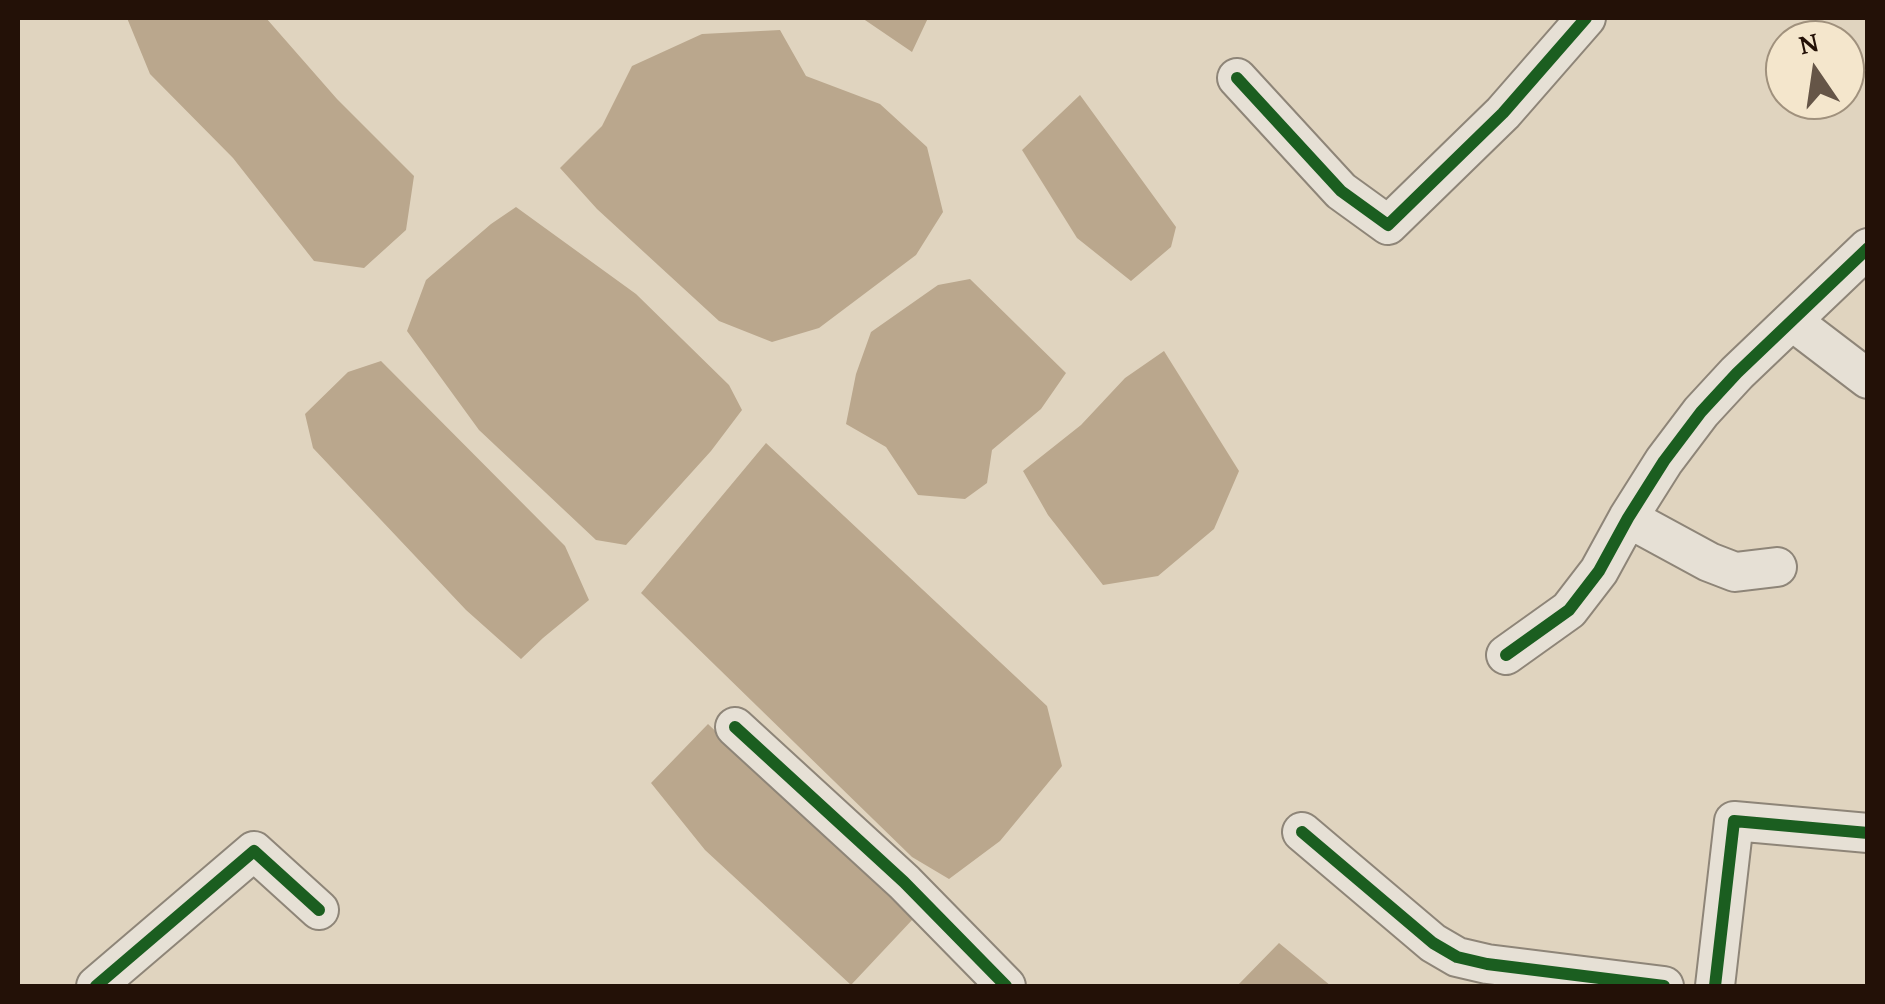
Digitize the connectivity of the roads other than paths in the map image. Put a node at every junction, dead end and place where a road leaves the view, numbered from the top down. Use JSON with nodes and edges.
{"nodes":[{"id":1,"x":1586,"y":18,"type":"edge"},
{"id":2,"x":1236,"y":78,"type":"dead end"},
{"id":3,"x":1868,"y":248,"type":"edge"},
{"id":4,"x":1792,"y":321,"type":"junction"},
{"id":5,"x":1868,"y":379,"type":"edge"},
{"id":6,"x":1628,"y":518,"type":"junction"},
{"id":7,"x":1777,"y":568,"type":"dead end"},
{"id":8,"x":1506,"y":655,"type":"dead end"},
{"id":9,"x":735,"y":727,"type":"dead end"},
{"id":10,"x":1302,"y":832,"type":"dead end"},
{"id":11,"x":1868,"y":832,"type":"edge"},
{"id":12,"x":319,"y":910,"type":"dead end"},
{"id":13,"x":1486,"y":975,"type":"edge"},
{"id":14,"x":96,"y":986,"type":"edge"},
{"id":15,"x":1006,"y":986,"type":"edge"},
{"id":16,"x":1664,"y":986,"type":"edge"},
{"id":17,"x":1715,"y":986,"type":"edge"}],
"edges":[{"from":1,"to":2,"type":"street"},
{"from":3,"to":4,"type":"street"},
{"from":4,"to":5,"type":"street"},
{"from":4,"to":6,"type":"street"},
{"from":6,"to":7,"type":"street"},
{"from":6,"to":8,"type":"street"},
{"from":9,"to":15,"type":"street"},
{"from":10,"to":13,"type":"street"},
{"from":11,"to":17,"type":"street"},
{"from":12,"to":14,"type":"street"},
{"from":13,"to":16,"type":"street"}]}
